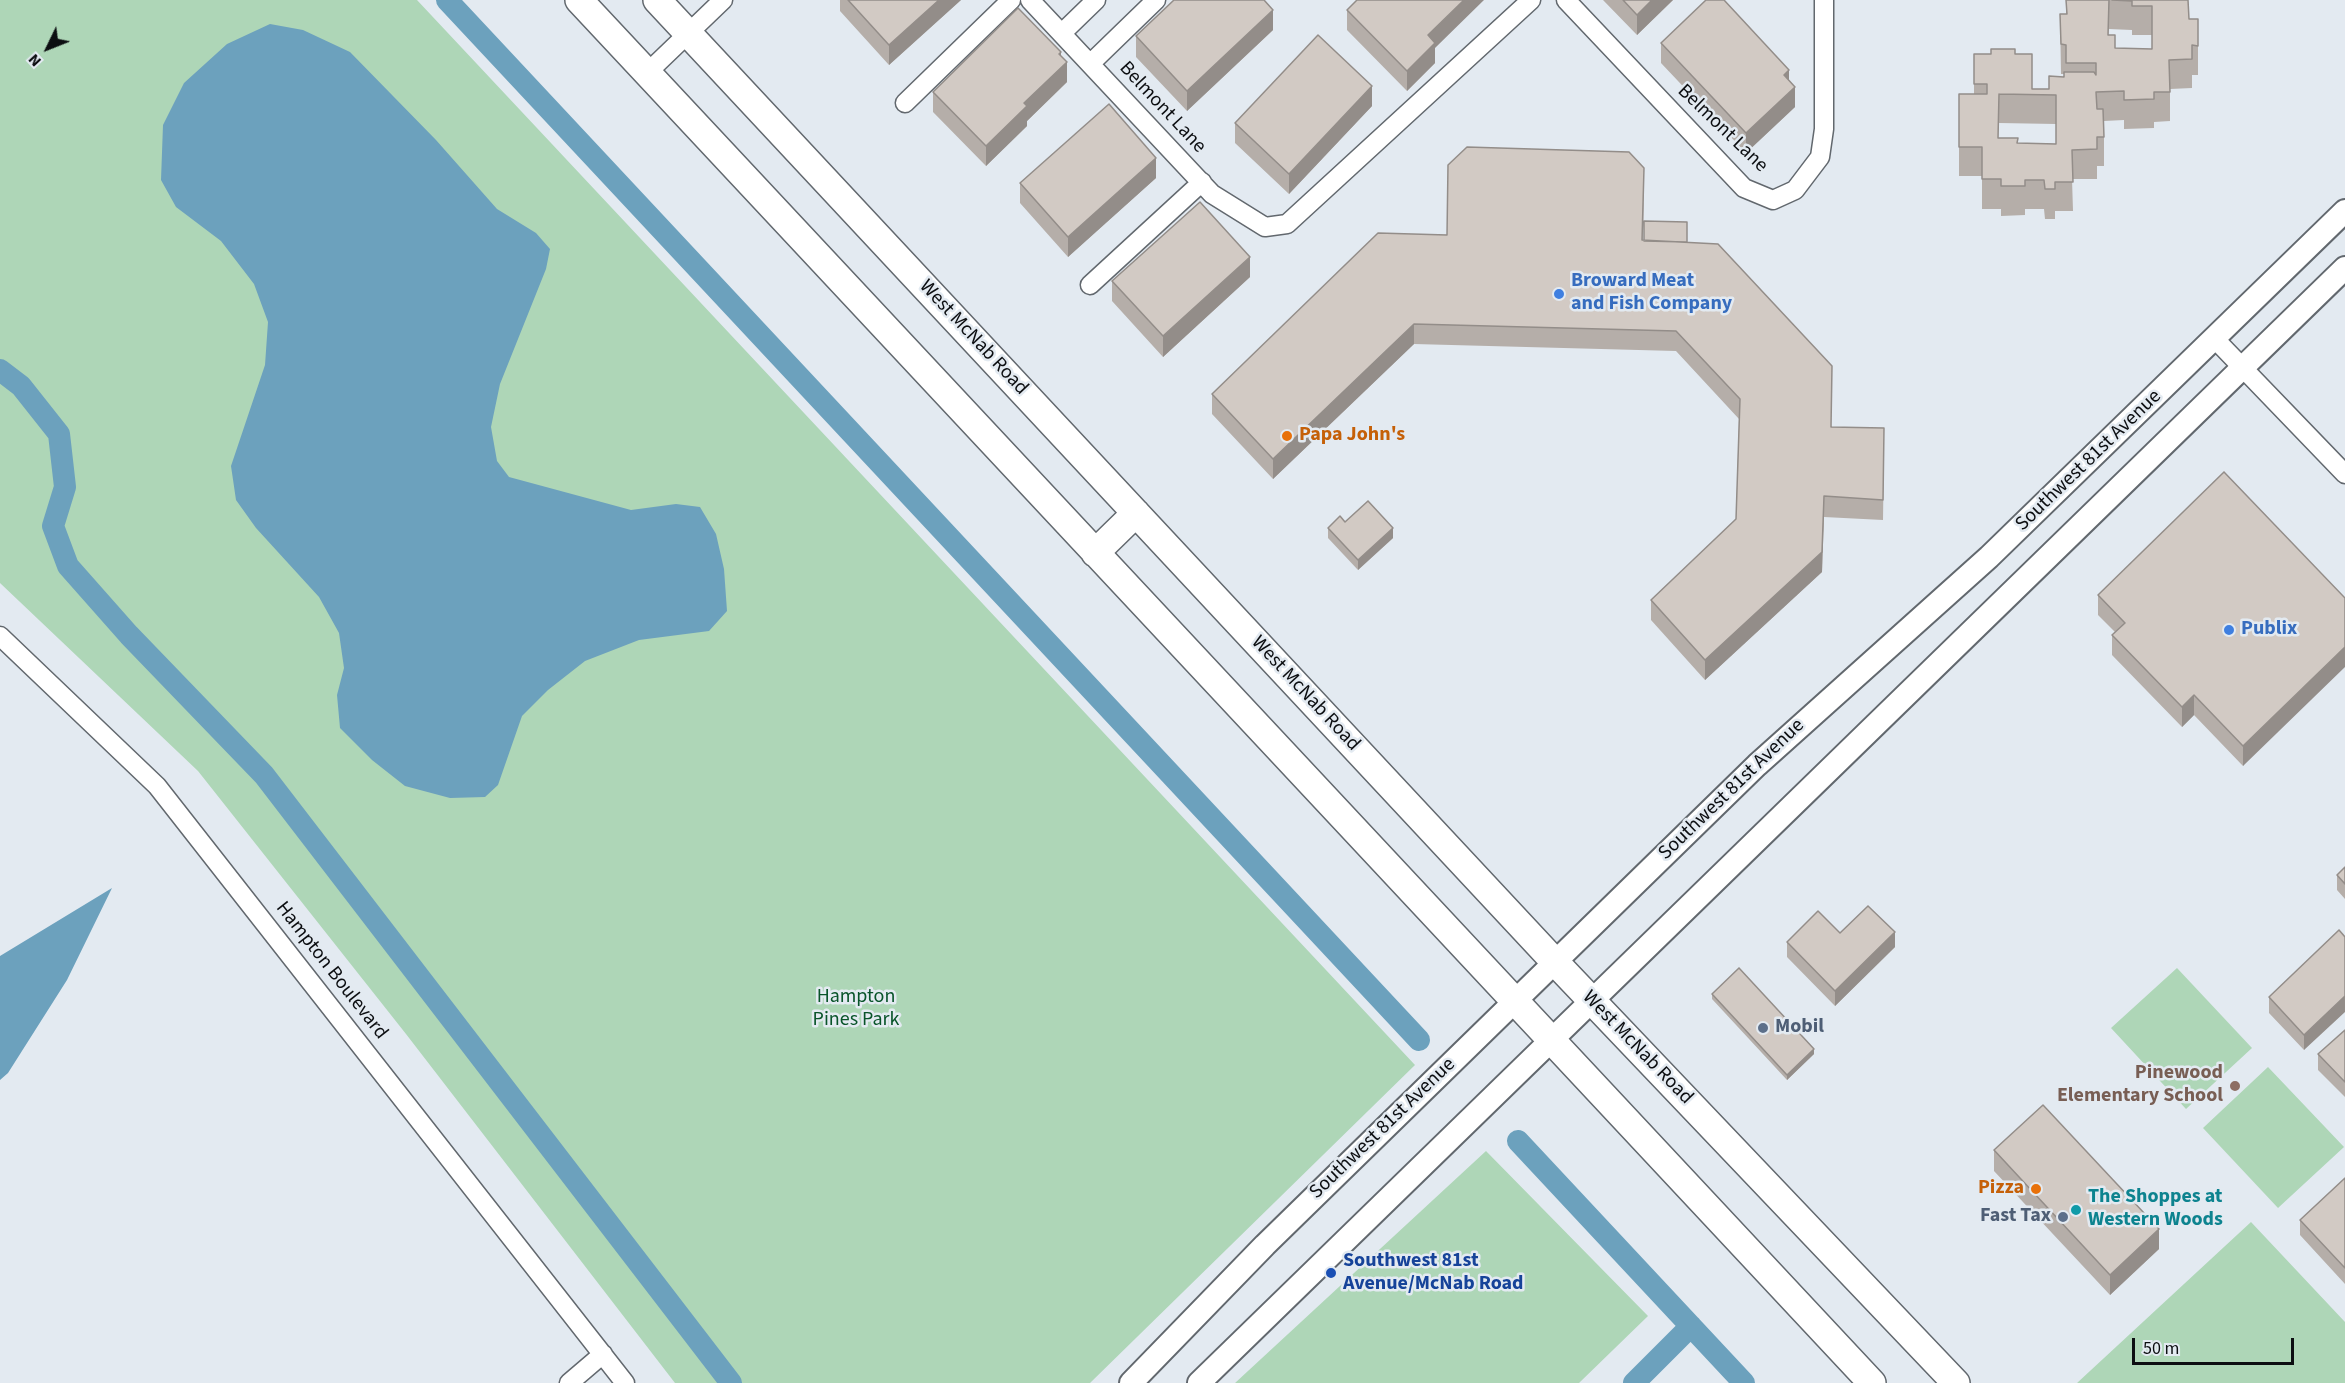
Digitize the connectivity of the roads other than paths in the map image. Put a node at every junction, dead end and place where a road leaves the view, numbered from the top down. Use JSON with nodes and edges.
{"nodes":[{"id":1,"x":579,"y":0,"type":"edge"},
{"id":2,"x":657,"y":0,"type":"edge"},
{"id":3,"x":723,"y":0,"type":"edge"},
{"id":4,"x":1011,"y":0,"type":"edge"},
{"id":5,"x":1030,"y":0,"type":"edge"},
{"id":6,"x":1096,"y":0,"type":"edge"},
{"id":7,"x":1156,"y":0,"type":"edge"},
{"id":8,"x":1532,"y":0,"type":"edge"},
{"id":9,"x":1566,"y":0,"type":"edge"},
{"id":10,"x":1824,"y":0,"type":"edge"},
{"id":11,"x":688,"y":33,"type":"junction"},
{"id":12,"x":1062,"y":33,"type":"junction"},
{"id":13,"x":1090,"y":64,"type":"junction"},
{"id":14,"x":647,"y":73,"type":"junction"},
{"id":15,"x":905,"y":103,"type":"dead end"},
{"id":16,"x":1202,"y":182,"type":"junction"},
{"id":17,"x":2345,"y":211,"type":"edge"},
{"id":18,"x":2345,"y":268,"type":"edge"},
{"id":19,"x":1090,"y":285,"type":"dead end"},
{"id":20,"x":2214,"y":339,"type":"junction"},
{"id":21,"x":2242,"y":368,"type":"junction"},
{"id":22,"x":2345,"y":474,"type":"edge"},
{"id":23,"x":1136,"y":513,"type":"junction"},
{"id":24,"x":1095,"y":553,"type":"junction"},
{"id":25,"x":0,"y":636,"type":"edge"},
{"id":26,"x":1554,"y":962,"type":"junction"},
{"id":27,"x":1591,"y":1000,"type":"junction"},
{"id":28,"x":1513,"y":1001,"type":"junction"},
{"id":29,"x":1550,"y":1040,"type":"junction"},
{"id":30,"x":603,"y":1354,"type":"junction"},
{"id":31,"x":569,"y":1383,"type":"edge"},
{"id":32,"x":625,"y":1383,"type":"edge"},
{"id":33,"x":1131,"y":1383,"type":"edge"},
{"id":34,"x":1199,"y":1383,"type":"edge"},
{"id":35,"x":1872,"y":1383,"type":"edge"},
{"id":36,"x":1956,"y":1383,"type":"edge"}],
"edges":[{"from":1,"to":14,"type":"main road"},
{"from":2,"to":11,"type":"main road","name":"West McNab Road"},
{"from":3,"to":11,"type":"street"},
{"from":4,"to":15,"type":"street"},
{"from":5,"to":12,"type":"street","name":"Belmont Lane"},
{"from":6,"to":12,"type":"street"},
{"from":7,"to":13,"type":"street","name":"Belmont Lane"},
{"from":8,"to":16,"type":"street","name":"Belmont Lane"},
{"from":9,"to":10,"type":"street","name":"Belmont Lane"},
{"from":11,"to":14,"type":"street"},
{"from":11,"to":23,"type":"main road","name":"West McNab Road"},
{"from":12,"to":13,"type":"street","name":"Belmont Lane"},
{"from":13,"to":16,"type":"street","name":"Belmont Lane"},
{"from":14,"to":24,"type":"main road"},
{"from":16,"to":19,"type":"street","name":"Belmont Lane"},
{"from":17,"to":20,"type":"street","name":"Southwest 81st Avenue"},
{"from":18,"to":21,"type":"street","name":"Southwest 81st Avenue"},
{"from":20,"to":21,"type":"street"},
{"from":20,"to":26,"type":"street","name":"Southwest 81st Avenue"},
{"from":21,"to":22,"type":"street"},
{"from":21,"to":27,"type":"street","name":"Southwest 81st Avenue"},
{"from":23,"to":24,"type":"main road"},
{"from":23,"to":26,"type":"main road","name":"West McNab Road"},
{"from":24,"to":28,"type":"main road"},
{"from":25,"to":30,"type":"street","name":"Hampton Boulevard"},
{"from":26,"to":27,"type":"main road","name":"West McNab Road"},
{"from":26,"to":28,"type":"street","name":"Southwest 81st Avenue"},
{"from":27,"to":29,"type":"street","name":"Southwest 81st Avenue"},
{"from":27,"to":36,"type":"main road","name":"West McNab Road"},
{"from":28,"to":29,"type":"main road"},
{"from":28,"to":33,"type":"street","name":"Southwest 81st Avenue"},
{"from":29,"to":34,"type":"street","name":"Southwest 81st Avenue"},
{"from":29,"to":35,"type":"main road"},
{"from":30,"to":31,"type":"street"},
{"from":30,"to":32,"type":"street","name":"Hampton Boulevard"}]}
